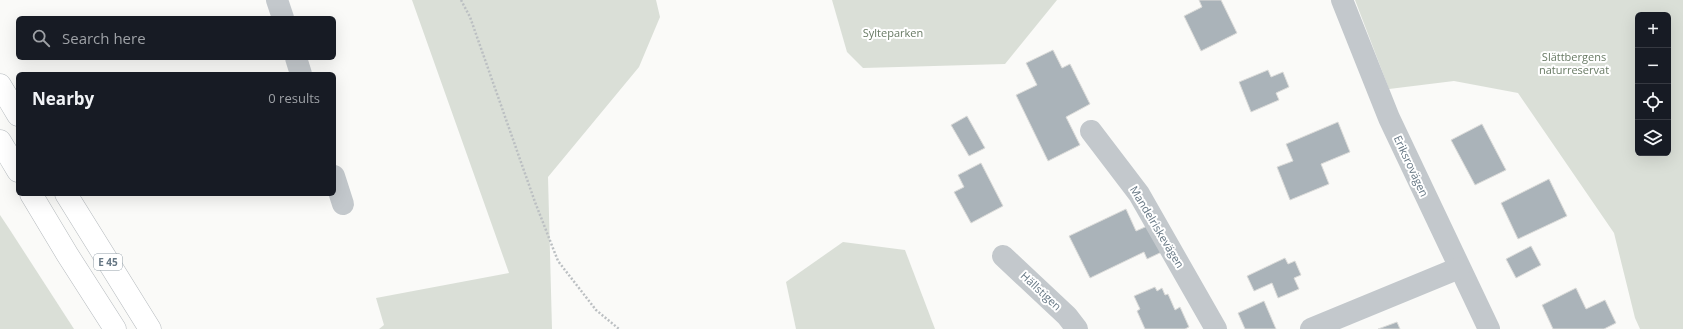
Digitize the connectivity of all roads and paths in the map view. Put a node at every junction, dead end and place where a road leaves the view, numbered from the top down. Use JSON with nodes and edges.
{"nodes":[{"id":1,"x":278,"y":0,"type":"edge"},
{"id":2,"x":461,"y":0,"type":"edge"},
{"id":3,"x":1342,"y":0,"type":"edge"},
{"id":4,"x":282,"y":16,"type":"edge"},
{"id":5,"x":297,"y":60,"type":"edge"},
{"id":6,"x":300,"y":72,"type":"edge"},
{"id":7,"x":0,"y":85,"type":"edge"},
{"id":8,"x":16,"y":112,"type":"edge"},
{"id":9,"x":1091,"y":131,"type":"dead end"},
{"id":10,"x":0,"y":141,"type":"edge"},
{"id":11,"x":16,"y":168,"type":"edge"},
{"id":12,"x":336,"y":182,"type":"edge"},
{"id":13,"x":33,"y":196,"type":"edge"},
{"id":14,"x":67,"y":196,"type":"edge"},
{"id":15,"x":343,"y":204,"type":"dead end"},
{"id":16,"x":1003,"y":256,"type":"dead end"},
{"id":17,"x":1459,"y":268,"type":"junction"},
{"id":18,"x":116,"y":329,"type":"edge"},
{"id":19,"x":150,"y":329,"type":"edge"},
{"id":20,"x":619,"y":329,"type":"edge"},
{"id":21,"x":1076,"y":329,"type":"edge"},
{"id":22,"x":1216,"y":329,"type":"edge"},
{"id":23,"x":1311,"y":329,"type":"edge"},
{"id":24,"x":1489,"y":329,"type":"edge"}],
"edges":[{"from":1,"to":4,"type":"street"},
{"from":2,"to":20,"type":"path"},
{"from":3,"to":17,"type":"street","name":"Eriksrovägen"},
{"from":5,"to":6,"type":"street"},
{"from":7,"to":8,"type":"highway"},
{"from":9,"to":22,"type":"street","name":"Mandelriskevägen"},
{"from":10,"to":11,"type":"highway"},
{"from":12,"to":15,"type":"street"},
{"from":13,"to":18,"type":"highway","number":"E 45"},
{"from":14,"to":19,"type":"highway","number":"E 45"},
{"from":16,"to":21,"type":"street","name":"Hällstigen"},
{"from":17,"to":23,"type":"street"},
{"from":17,"to":24,"type":"street","name":"Eriksrovägen"}]}
